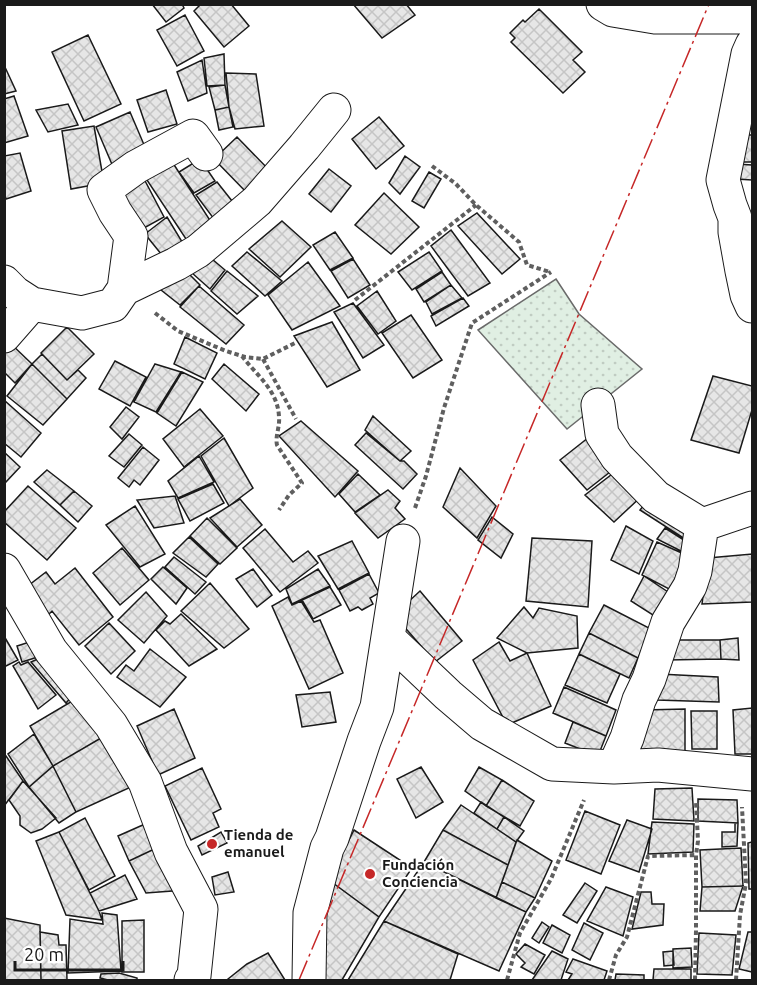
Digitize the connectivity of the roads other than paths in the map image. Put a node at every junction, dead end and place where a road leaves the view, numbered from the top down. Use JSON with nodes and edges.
{"nodes":[{"id":1,"x":603,"y":4,"type":"edge"},
{"id":2,"x":753,"y":17,"type":"edge"},
{"id":3,"x":753,"y":45,"type":"edge"},
{"id":4,"x":334,"y":110,"type":"dead end"},
{"id":5,"x":206,"y":154,"type":"dead end"},
{"id":6,"x":4,"y":282,"type":"edge"},
{"id":7,"x":124,"y":289,"type":"junction"},
{"id":8,"x":32,"y":304,"type":"junction"},
{"id":9,"x":753,"y":306,"type":"edge"},
{"id":10,"x":4,"y":336,"type":"edge"},
{"id":11,"x":598,"y":405,"type":"dead end"},
{"id":12,"x":753,"y":508,"type":"edge"},
{"id":13,"x":702,"y":525,"type":"junction"},
{"id":14,"x":404,"y":540,"type":"road end"},
{"id":15,"x":4,"y":570,"type":"edge"},
{"id":16,"x":388,"y":638,"type":"junction"},
{"id":17,"x":606,"y":766,"type":"junction"},
{"id":18,"x":747,"y":774,"type":"edge"},
{"id":19,"x":191,"y":981,"type":"edge"},
{"id":20,"x":309,"y":981,"type":"edge"}],
"edges":[{"from":1,"to":2,"type":"street"},
{"from":3,"to":9,"type":"street"},
{"from":4,"to":7,"type":"street"},
{"from":5,"to":7,"type":"street"},
{"from":6,"to":8,"type":"street"},
{"from":7,"to":8,"type":"street"},
{"from":8,"to":10,"type":"street"},
{"from":11,"to":13,"type":"street"},
{"from":12,"to":13,"type":"street"},
{"from":13,"to":17,"type":"street"},
{"from":14,"to":16,"type":"street"},
{"from":15,"to":19,"type":"street"},
{"from":16,"to":17,"type":"street"},
{"from":16,"to":20,"type":"street"},
{"from":17,"to":18,"type":"street"}]}
